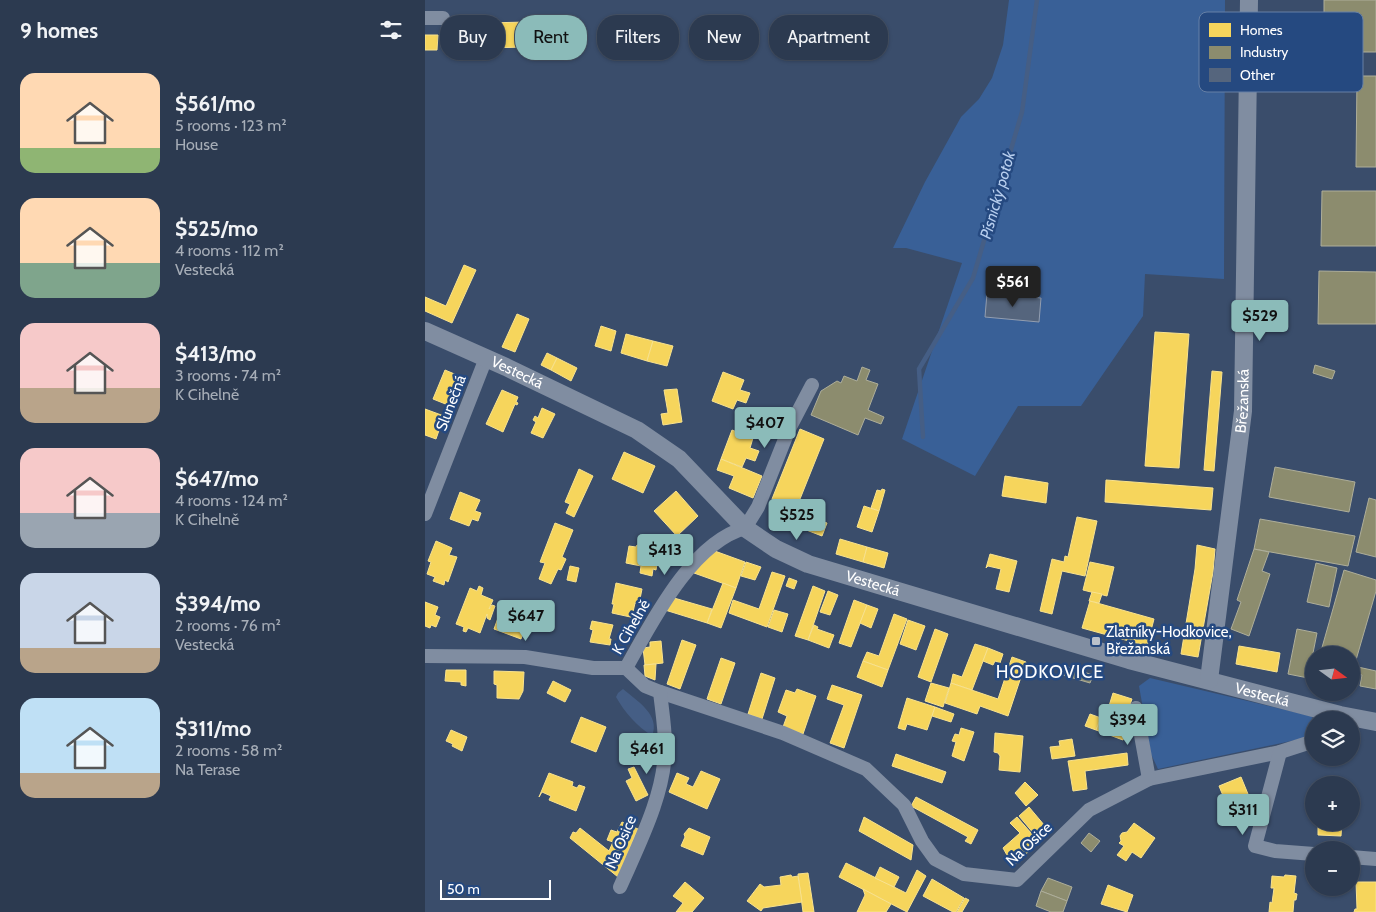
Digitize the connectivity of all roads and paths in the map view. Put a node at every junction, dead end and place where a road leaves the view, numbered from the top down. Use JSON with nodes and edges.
{"nodes":[{"id":1,"x":425,"y":18,"type":"edge"},
{"id":2,"x":440,"y":18,"type":"edge"},
{"id":3,"x":1248,"y":92,"type":"edge"},
{"id":4,"x":425,"y":331,"type":"edge"},
{"id":5,"x":486,"y":358,"type":"junction"},
{"id":6,"x":811,"y":385,"type":"dead end"},
{"id":7,"x":425,"y":514,"type":"edge"},
{"id":8,"x":745,"y":528,"type":"junction"},
{"id":9,"x":425,"y":656,"type":"edge"},
{"id":10,"x":626,"y":668,"type":"junction"},
{"id":11,"x":1209,"y":680,"type":"junction"},
{"id":12,"x":660,"y":692,"type":"junction"},
{"id":13,"x":1136,"y":708,"type":"dead end"},
{"id":14,"x":1314,"y":711,"type":"edge"},
{"id":15,"x":1360,"y":720,"type":"edge"},
{"id":16,"x":1376,"y":722,"type":"edge"},
{"id":17,"x":1305,"y":744,"type":"edge"},
{"id":18,"x":1280,"y":752,"type":"junction"},
{"id":19,"x":1149,"y":780,"type":"junction"},
{"id":20,"x":1305,"y":853,"type":"edge"},
{"id":21,"x":1360,"y":858,"type":"edge"},
{"id":22,"x":1376,"y":859,"type":"edge"},
{"id":23,"x":620,"y":887,"type":"dead end"}],
"edges":[{"from":1,"to":2,"type":"street"},
{"from":3,"to":11,"type":"street","name":"Břežanská"},
{"from":4,"to":5,"type":"street","name":"Vestecká"},
{"from":5,"to":7,"type":"street","name":"Slunečná"},
{"from":5,"to":8,"type":"street","name":"Vestecká"},
{"from":6,"to":8,"type":"street"},
{"from":8,"to":10,"type":"street","name":"K Cihelně"},
{"from":8,"to":11,"type":"street","name":"Vestecká"},
{"from":9,"to":10,"type":"street","name":"K Cihelně"},
{"from":10,"to":12,"type":"street","name":"Na Osice"},
{"from":11,"to":14,"type":"street","name":"Vestecká"},
{"from":12,"to":19,"type":"street","name":"Na Osice"},
{"from":12,"to":23,"type":"street","name":"Na Osice"},
{"from":13,"to":19,"type":"street"},
{"from":15,"to":16,"type":"street","name":"Vestecká"},
{"from":17,"to":18,"type":"street","name":"Na Osice"},
{"from":18,"to":19,"type":"street","name":"Na Osice"},
{"from":18,"to":20,"type":"street"},
{"from":21,"to":22,"type":"street"}]}
